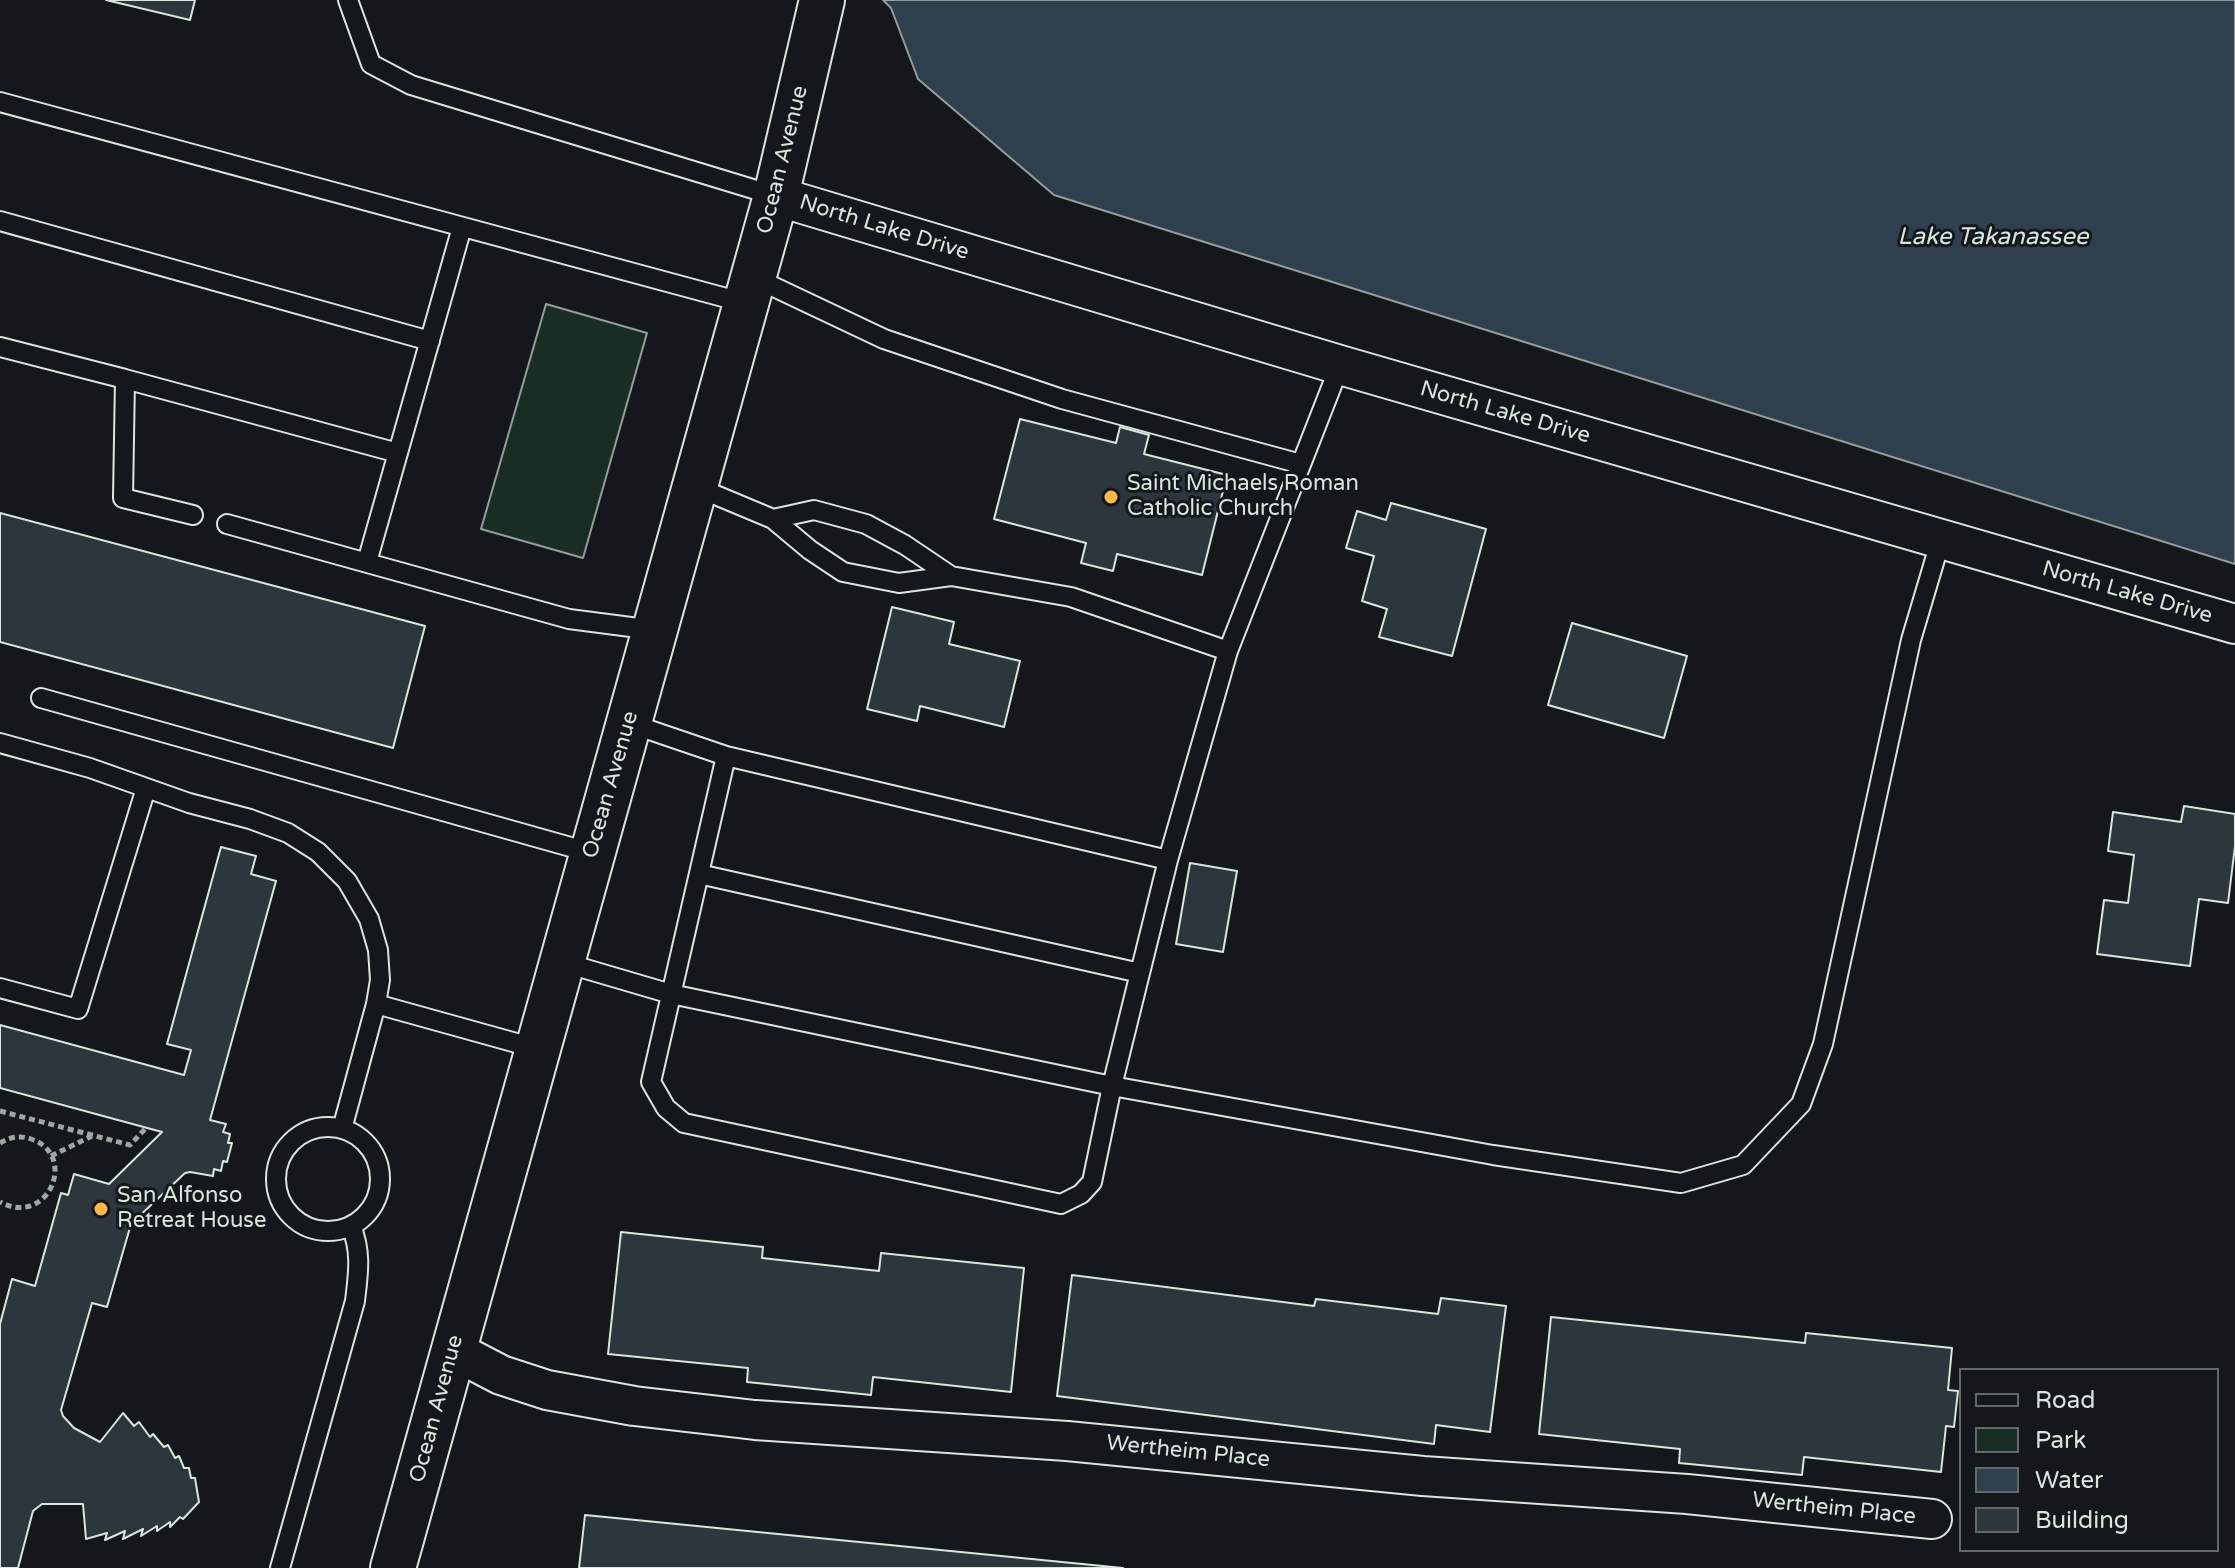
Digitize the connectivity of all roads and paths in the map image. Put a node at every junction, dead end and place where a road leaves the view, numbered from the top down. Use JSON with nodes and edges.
{"nodes":[{"id":1,"x":348,"y":0,"type":"edge"},
{"id":2,"x":822,"y":0,"type":"edge"},
{"id":3,"x":0,"y":102,"type":"edge"},
{"id":4,"x":776,"y":196,"type":"junction"},
{"id":5,"x":0,"y":221,"type":"edge"},
{"id":6,"x":462,"y":227,"type":"junction"},
{"id":7,"x":749,"y":290,"type":"junction"},
{"id":8,"x":430,"y":341,"type":"junction"},
{"id":9,"x":0,"y":347,"type":"edge"},
{"id":10,"x":1340,"y":365,"type":"junction"},
{"id":11,"x":125,"y":379,"type":"junction"},
{"id":12,"x":398,"y":453,"type":"junction"},
{"id":13,"x":1301,"y":464,"type":"junction"},
{"id":14,"x":694,"y":486,"type":"junction"},
{"id":15,"x":193,"y":515,"type":"dead end"},
{"id":16,"x":773,"y":519,"type":"junction"},
{"id":17,"x":227,"y":524,"type":"dead end"},
{"id":18,"x":1941,"y":539,"type":"junction"},
{"id":19,"x":367,"y":562,"type":"junction"},
{"id":20,"x":951,"y":576,"type":"junction"},
{"id":21,"x":2235,"y":624,"type":"edge"},
{"id":22,"x":654,"y":630,"type":"junction"},
{"id":23,"x":1228,"y":651,"type":"junction"},
{"id":24,"x":41,"y":698,"type":"dead end"},
{"id":25,"x":629,"y":723,"type":"junction"},
{"id":26,"x":0,"y":743,"type":"edge"},
{"id":27,"x":726,"y":756,"type":"junction"},
{"id":28,"x":146,"y":788,"type":"junction"},
{"id":29,"x":592,"y":853,"type":"junction"},
{"id":30,"x":1168,"y":860,"type":"junction"},
{"id":31,"x":699,"y":874,"type":"junction"},
{"id":32,"x":562,"y":962,"type":"junction"},
{"id":33,"x":1140,"y":973,"type":"junction"},
{"id":34,"x":0,"y":988,"type":"edge"},
{"id":35,"x":671,"y":994,"type":"junction"},
{"id":36,"x":376,"y":1004,"type":"junction"},
{"id":37,"x":538,"y":1049,"type":"junction"},
{"id":38,"x":1112,"y":1086,"type":"junction"},
{"id":39,"x":0,"y":1111,"type":"edge"},
{"id":40,"x":146,"y":1128,"type":"dead end"},
{"id":41,"x":342,"y":1129,"type":"junction"},
{"id":42,"x":92,"y":1135,"type":"junction"},
{"id":43,"x":0,"y":1143,"type":"edge"},
{"id":44,"x":51,"y":1156,"type":"junction"},
{"id":45,"x":0,"y":1202,"type":"edge"},
{"id":46,"x":351,"y":1226,"type":"junction"},
{"id":47,"x":453,"y":1350,"type":"junction"},
{"id":48,"x":1932,"y":1519,"type":"dead end"},
{"id":49,"x":280,"y":1568,"type":"edge"},
{"id":50,"x":393,"y":1568,"type":"edge"}],
"edges":[{"from":1,"to":4,"type":"lane"},
{"from":2,"to":4,"type":"street","name":"Ocean Avenue"},
{"from":3,"to":6,"type":"lane"},
{"from":4,"to":7,"type":"street","name":"Ocean Avenue"},
{"from":4,"to":10,"type":"street","name":"North Lake Drive"},
{"from":5,"to":8,"type":"lane"},
{"from":6,"to":7,"type":"lane"},
{"from":6,"to":8,"type":"lane"},
{"from":7,"to":13,"type":"lane"},
{"from":7,"to":14,"type":"street","name":"Ocean Avenue"},
{"from":8,"to":12,"type":"lane"},
{"from":9,"to":11,"type":"lane"},
{"from":10,"to":13,"type":"lane"},
{"from":10,"to":18,"type":"street","name":"North Lake Drive"},
{"from":11,"to":12,"type":"lane"},
{"from":11,"to":15,"type":"lane"},
{"from":12,"to":19,"type":"lane"},
{"from":13,"to":23,"type":"lane"},
{"from":14,"to":16,"type":"lane"},
{"from":14,"to":22,"type":"street","name":"Ocean Avenue"},
{"from":16,"to":20,"type":"lane"},
{"from":16,"to":20,"type":"lane"},
{"from":17,"to":19,"type":"lane"},
{"from":18,"to":21,"type":"street","name":"North Lake Drive"},
{"from":18,"to":38,"type":"lane"},
{"from":19,"to":22,"type":"lane"},
{"from":20,"to":23,"type":"lane"},
{"from":22,"to":25,"type":"street","name":"Ocean Avenue"},
{"from":23,"to":30,"type":"lane"},
{"from":24,"to":29,"type":"lane"},
{"from":25,"to":27,"type":"lane"},
{"from":25,"to":29,"type":"street","name":"Ocean Avenue"},
{"from":26,"to":28,"type":"lane"},
{"from":27,"to":30,"type":"lane"},
{"from":27,"to":31,"type":"lane"},
{"from":28,"to":34,"type":"lane"},
{"from":28,"to":36,"type":"lane"},
{"from":29,"to":32,"type":"street","name":"Ocean Avenue"},
{"from":30,"to":33,"type":"lane"},
{"from":31,"to":33,"type":"lane"},
{"from":31,"to":35,"type":"lane"},
{"from":32,"to":35,"type":"lane"},
{"from":32,"to":37,"type":"street","name":"Ocean Avenue"},
{"from":33,"to":38,"type":"lane"},
{"from":35,"to":38,"type":"lane"},
{"from":35,"to":38,"type":"lane"},
{"from":36,"to":37,"type":"lane"},
{"from":36,"to":41,"type":"lane"},
{"from":37,"to":47,"type":"street","name":"Ocean Avenue"},
{"from":39,"to":42,"type":"path"},
{"from":40,"to":42,"type":"path"},
{"from":41,"to":46,"type":"lane"},
{"from":41,"to":46,"type":"lane"},
{"from":42,"to":44,"type":"path"},
{"from":43,"to":44,"type":"path"},
{"from":44,"to":45,"type":"path"},
{"from":46,"to":49,"type":"lane"},
{"from":47,"to":48,"type":"street","name":"Wertheim Place"},
{"from":47,"to":50,"type":"street","name":"Ocean Avenue"}]}
